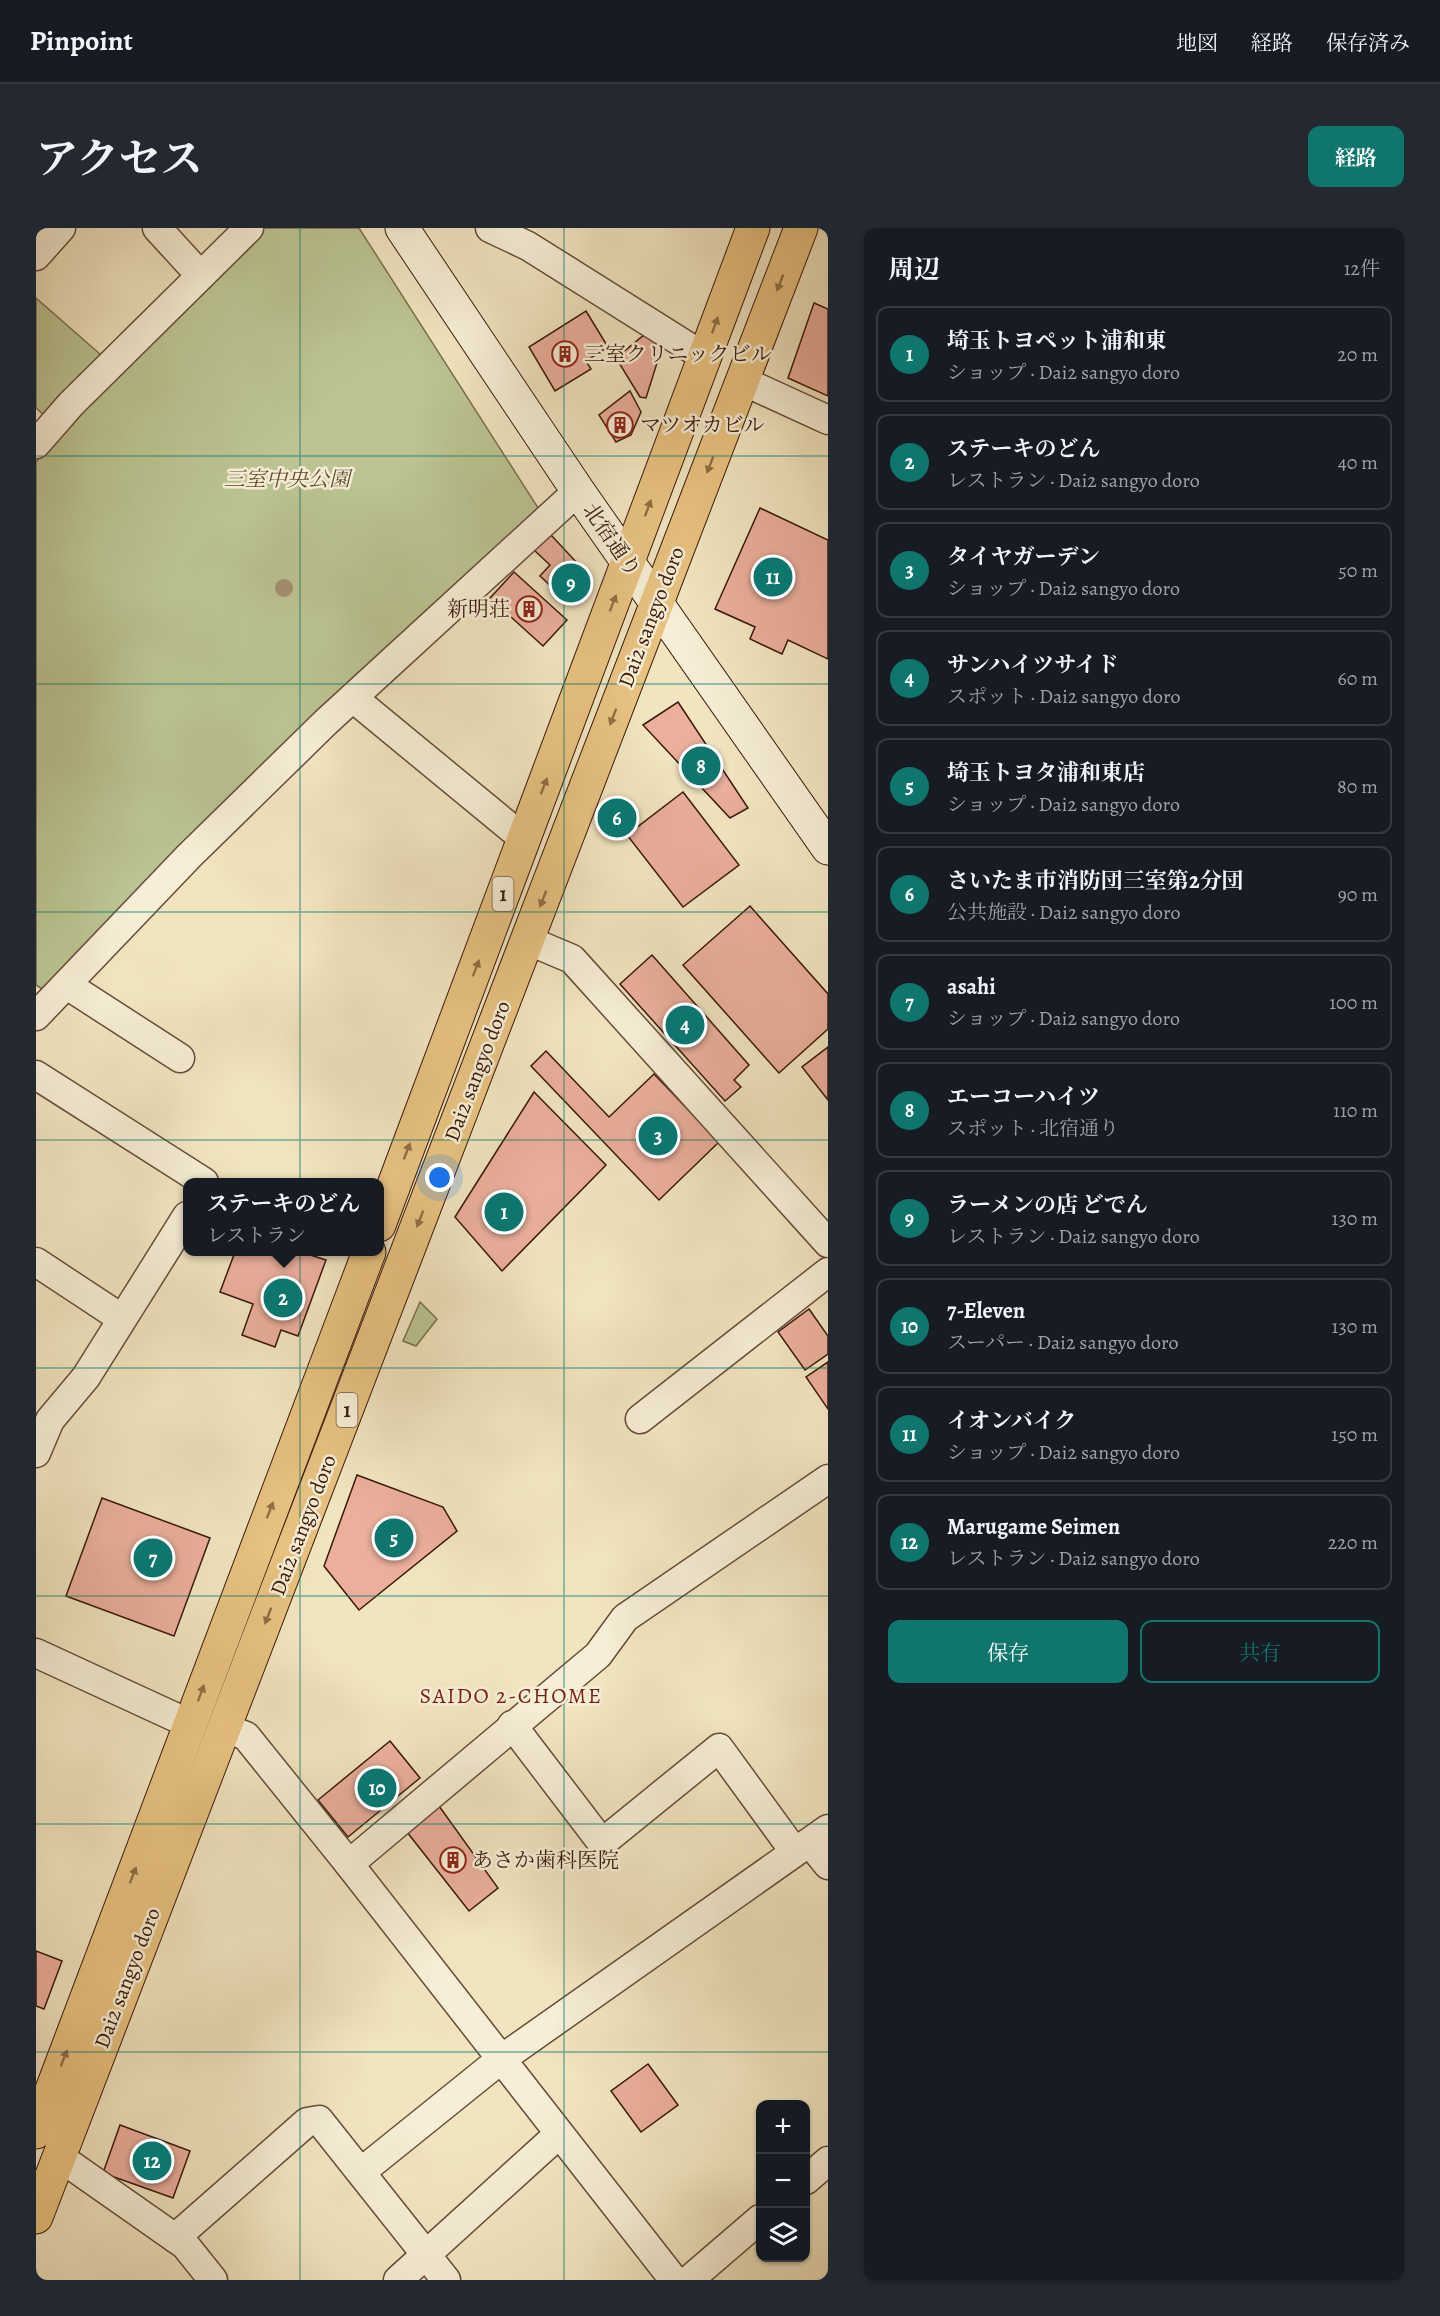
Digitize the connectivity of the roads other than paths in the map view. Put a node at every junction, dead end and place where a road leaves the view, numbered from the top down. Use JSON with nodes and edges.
{"nodes":[{"id":1,"x":61,"y":228,"type":"edge"},
{"id":2,"x":157,"y":228,"type":"edge"},
{"id":3,"x":249,"y":228,"type":"edge"},
{"id":4,"x":402,"y":228,"type":"edge"},
{"id":5,"x":490,"y":228,"type":"edge"},
{"id":6,"x":753,"y":228,"type":"edge"},
{"id":7,"x":801,"y":228,"type":"edge"},
{"id":8,"x":36,"y":256,"type":"edge"},
{"id":9,"x":200,"y":275,"type":"junction"},
{"id":10,"x":703,"y":356,"type":"junction"},
{"id":11,"x":743,"y":381,"type":"junction"},
{"id":12,"x":828,"y":420,"type":"edge"},
{"id":13,"x":36,"y":444,"type":"edge"},
{"id":14,"x":578,"y":491,"type":"junction"},
{"id":15,"x":628,"y":563,"type":"junction"},
{"id":16,"x":656,"y":604,"type":"junction"},
{"id":17,"x":353,"y":698,"type":"junction"},
{"id":18,"x":524,"y":839,"type":"junction"},
{"id":19,"x":828,"y":848,"type":"edge"},
{"id":20,"x":527,"y":940,"type":"junction"},
{"id":21,"x":67,"y":985,"type":"junction"},
{"id":22,"x":36,"y":1016,"type":"edge"},
{"id":23,"x":180,"y":1058,"type":"dead end"},
{"id":24,"x":36,"y":1075,"type":"edge"},
{"id":25,"x":198,"y":1178,"type":"edge"},
{"id":26,"x":384,"y":1212,"type":"edge"},
{"id":27,"x":183,"y":1222,"type":"edge"},
{"id":28,"x":828,"y":1243,"type":"edge"},
{"id":29,"x":367,"y":1256,"type":"edge"},
{"id":30,"x":36,"y":1262,"type":"edge"},
{"id":31,"x":826,"y":1279,"type":"edge"},
{"id":32,"x":121,"y":1318,"type":"junction"},
{"id":33,"x":640,"y":1419,"type":"dead end"},
{"id":34,"x":36,"y":1453,"type":"edge"},
{"id":35,"x":828,"y":1479,"type":"edge"},
{"id":36,"x":36,"y":1653,"type":"edge"},
{"id":37,"x":190,"y":1724,"type":"junction"},
{"id":38,"x":512,"y":1725,"type":"junction"},
{"id":39,"x":225,"y":1728,"type":"junction"},
{"id":40,"x":811,"y":1841,"type":"edge"},
{"id":41,"x":349,"y":1864,"type":"junction"},
{"id":42,"x":828,"y":1865,"type":"edge"},
{"id":43,"x":500,"y":2060,"type":"junction"},
{"id":44,"x":36,"y":2132,"type":"edge"},
{"id":45,"x":559,"y":2134,"type":"junction"},
{"id":46,"x":58,"y":2156,"type":"junction"},
{"id":47,"x":828,"y":2161,"type":"edge"},
{"id":48,"x":361,"y":2172,"type":"junction"},
{"id":49,"x":810,"y":2177,"type":"edge"},
{"id":50,"x":36,"y":2217,"type":"edge"},
{"id":51,"x":756,"y":2222,"type":"edge"},
{"id":52,"x":175,"y":2238,"type":"junction"},
{"id":53,"x":425,"y":2255,"type":"junction"},
{"id":54,"x":213,"y":2280,"type":"edge"},
{"id":55,"x":398,"y":2280,"type":"edge"},
{"id":56,"x":446,"y":2280,"type":"edge"},
{"id":57,"x":674,"y":2280,"type":"edge"},
{"id":58,"x":689,"y":2280,"type":"edge"}],
"edges":[{"from":1,"to":8,"type":"street"},
{"from":2,"to":9,"type":"street"},
{"from":3,"to":9,"type":"street"},
{"from":4,"to":14,"type":"street","name":"北宿通り"},
{"from":5,"to":10,"type":"street"},
{"from":10,"to":6,"type":"main road","name":"Dai2 sangyo doro","number":"1","one_way":true},
{"from":7,"to":11,"type":"main road","name":"Dai2 sangyo doro","number":"1","one_way":true},
{"from":9,"to":13,"type":"street"},
{"from":15,"to":10,"type":"main road","name":"Dai2 sangyo doro","number":"1","one_way":true},
{"from":11,"to":12,"type":"street"},
{"from":11,"to":16,"type":"main road","name":"Dai2 sangyo doro","number":"1","one_way":true},
{"from":14,"to":15,"type":"street","name":"北宿通り"},
{"from":14,"to":17,"type":"street"},
{"from":15,"to":16,"type":"street","name":"北宿通り"},
{"from":18,"to":15,"type":"main road","name":"Dai2 sangyo doro","number":"1","one_way":true},
{"from":16,"to":19,"type":"street","name":"北宿通り"},
{"from":16,"to":20,"type":"main road","name":"Dai2 sangyo doro","number":"1","one_way":true},
{"from":17,"to":18,"type":"street"},
{"from":17,"to":21,"type":"street"},
{"from":26,"to":18,"type":"main road","name":"Dai2 sangyo doro","number":"1","one_way":true},
{"from":20,"to":28,"type":"street"},
{"from":20,"to":39,"type":"main road","name":"Dai2 sangyo doro","number":"1","one_way":true},
{"from":21,"to":22,"type":"street"},
{"from":21,"to":23,"type":"street"},
{"from":24,"to":25,"type":"street"},
{"from":27,"to":32,"type":"street"},
{"from":37,"to":29,"type":"main road","name":"Dai2 sangyo doro","number":"1","one_way":true},
{"from":30,"to":32,"type":"street"},
{"from":31,"to":33,"type":"street"},
{"from":32,"to":34,"type":"street"},
{"from":35,"to":38,"type":"street"},
{"from":36,"to":37,"type":"street"},
{"from":44,"to":37,"type":"main road","name":"Dai2 sangyo doro","number":"1","one_way":true},
{"from":38,"to":40,"type":"street"},
{"from":38,"to":41,"type":"street"},
{"from":39,"to":41,"type":"street"},
{"from":39,"to":46,"type":"main road","name":"Dai2 sangyo doro","number":"1"},
{"from":40,"to":42,"type":"street"},
{"from":40,"to":43,"type":"street"},
{"from":41,"to":43,"type":"street"},
{"from":43,"to":45,"type":"street"},
{"from":43,"to":48,"type":"street"},
{"from":45,"to":53,"type":"street"},
{"from":45,"to":57,"type":"street"},
{"from":46,"to":50,"type":"main road","name":"Dai2 sangyo doro","number":"1"},
{"from":46,"to":52,"type":"street"},
{"from":47,"to":49,"type":"street"},
{"from":48,"to":52,"type":"street"},
{"from":48,"to":53,"type":"street"},
{"from":51,"to":58,"type":"street"},
{"from":52,"to":54,"type":"street"},
{"from":53,"to":55,"type":"street"},
{"from":53,"to":56,"type":"street"}]}
